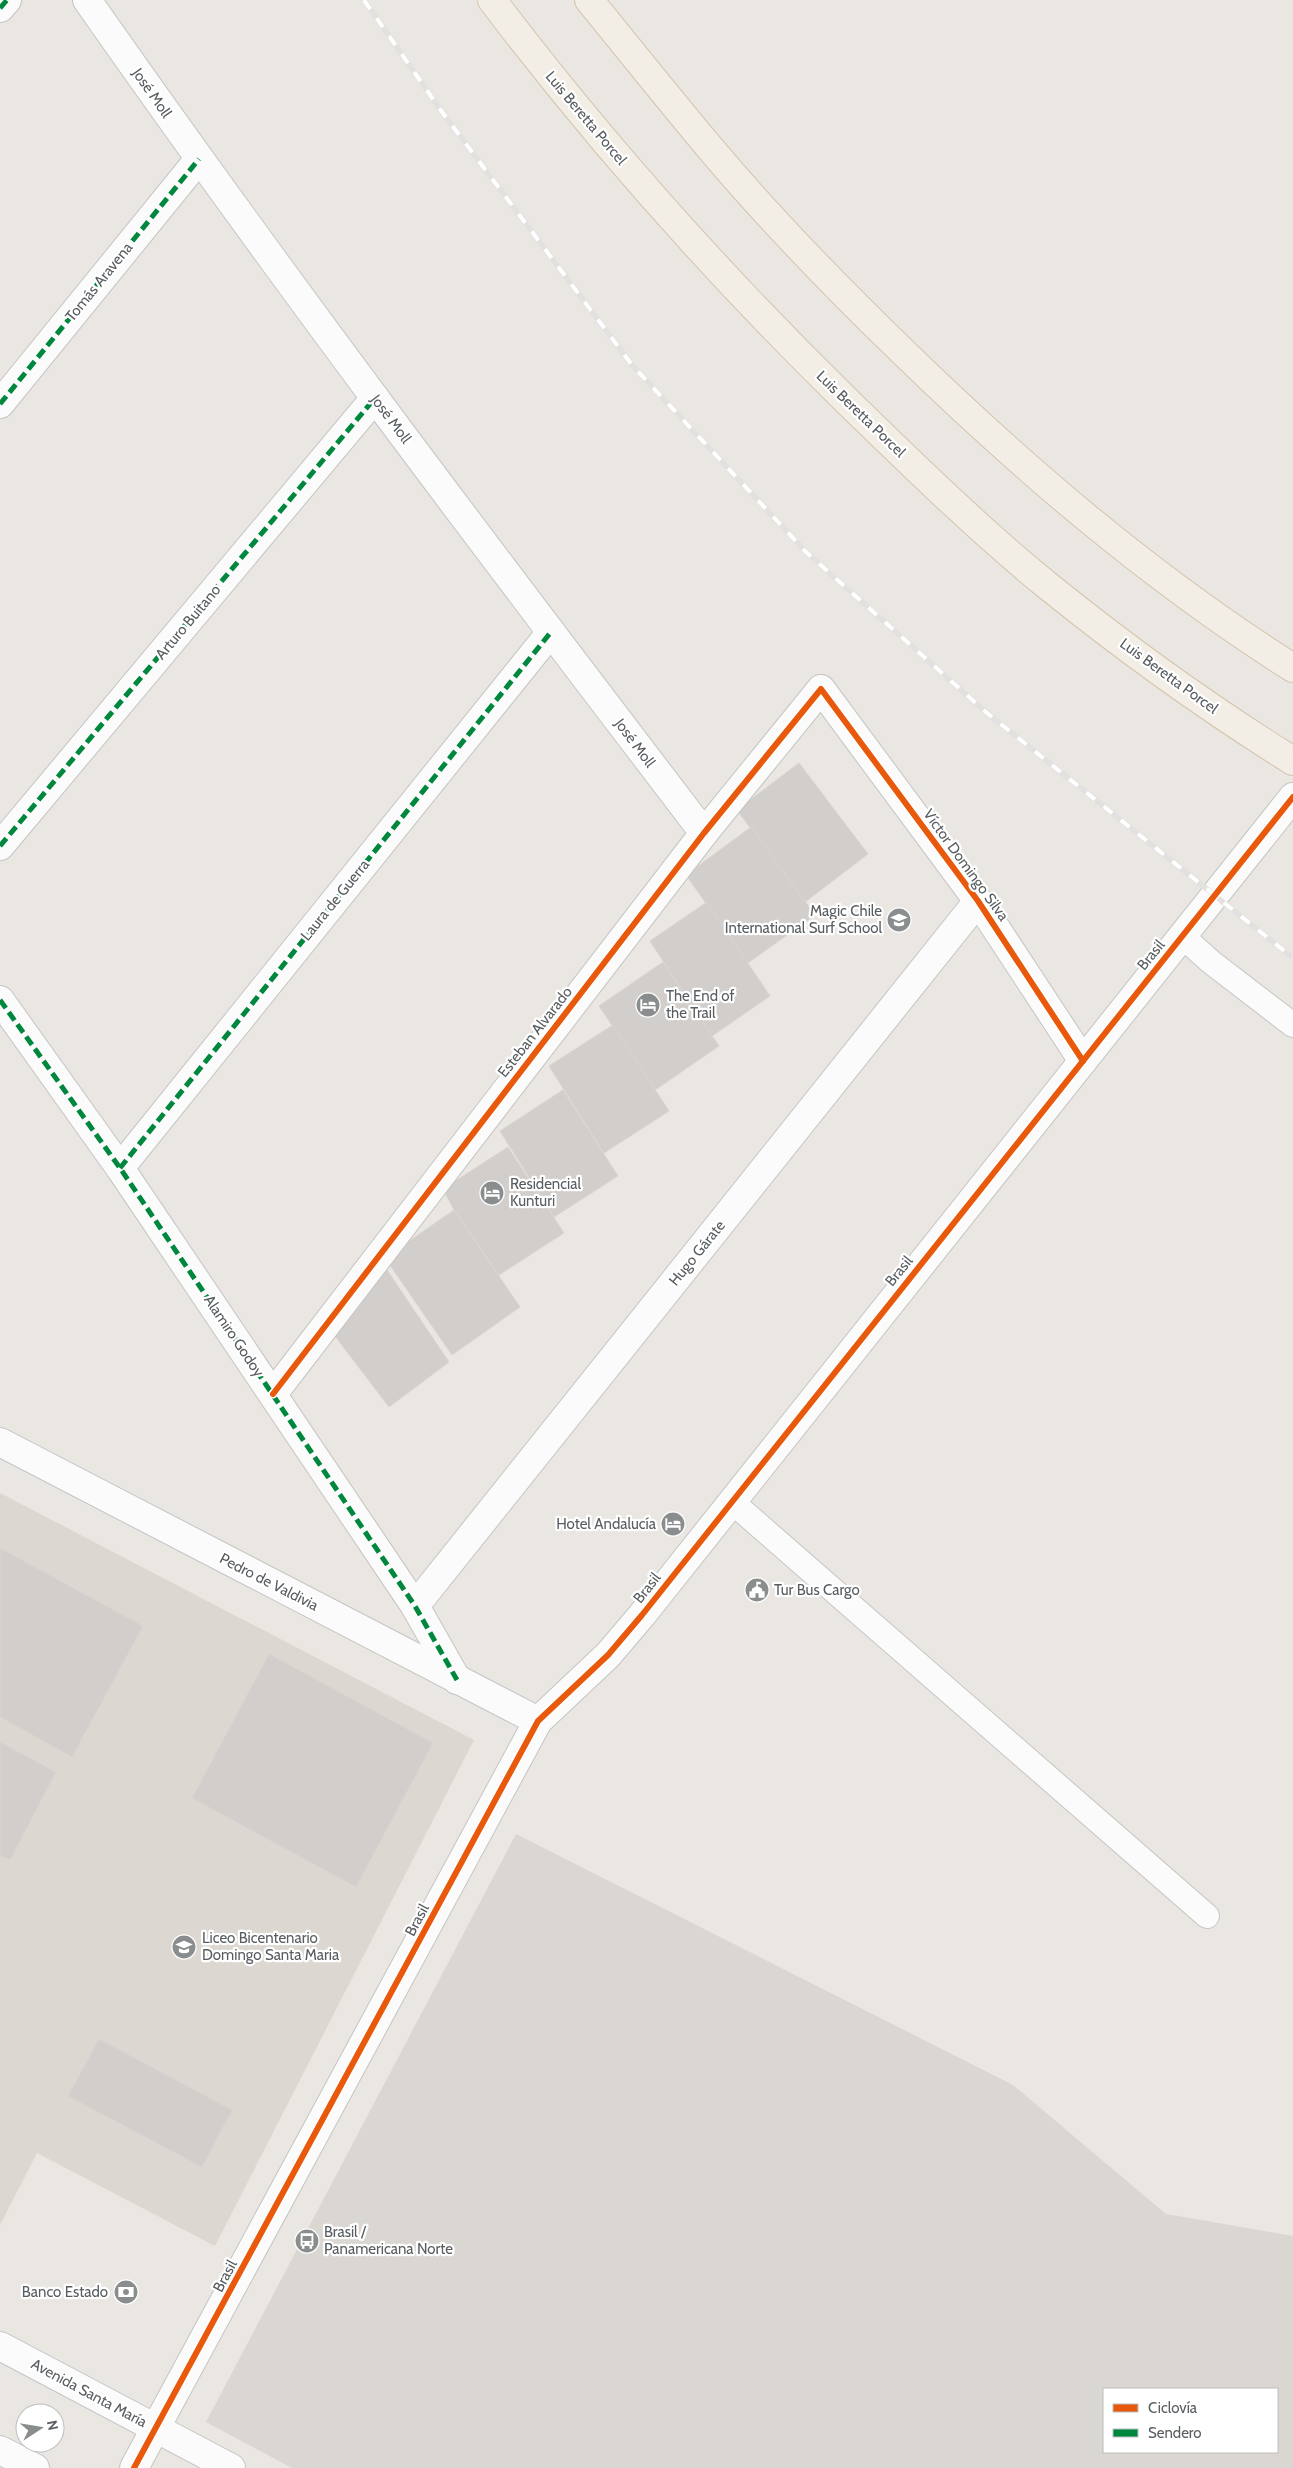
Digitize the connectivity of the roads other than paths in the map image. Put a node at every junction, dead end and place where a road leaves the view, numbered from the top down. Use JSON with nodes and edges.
{"nodes":[{"id":1,"x":6,"y":0,"type":"edge"},
{"id":2,"x":87,"y":0,"type":"edge"},
{"id":3,"x":492,"y":0,"type":"edge"},
{"id":4,"x":589,"y":0,"type":"edge"},
{"id":5,"x":0,"y":8,"type":"edge"},
{"id":6,"x":199,"y":160,"type":"junction"},
{"id":7,"x":375,"y":398,"type":"junction"},
{"id":8,"x":0,"y":404,"type":"edge"},
{"id":9,"x":551,"y":632,"type":"junction"},
{"id":10,"x":1293,"y":668,"type":"edge"},
{"id":11,"x":821,"y":689,"type":"joint"},
{"id":12,"x":1293,"y":761,"type":"edge"},
{"id":13,"x":1293,"y":797,"type":"edge"},
{"id":14,"x":704,"y":833,"type":"junction"},
{"id":15,"x":0,"y":846,"type":"edge"},
{"id":16,"x":978,"y":901,"type":"junction"},
{"id":17,"x":1182,"y":936,"type":"junction"},
{"id":18,"x":0,"y":1000,"type":"edge"},
{"id":19,"x":1293,"y":1025,"type":"edge"},
{"id":20,"x":1083,"y":1061,"type":"junction"},
{"id":21,"x":120,"y":1168,"type":"junction"},
{"id":22,"x":273,"y":1394,"type":"junction"},
{"id":23,"x":0,"y":1442,"type":"edge"},
{"id":24,"x":731,"y":1501,"type":"junction"},
{"id":25,"x":415,"y":1606,"type":"junction"},
{"id":26,"x":457,"y":1680,"type":"junction"},
{"id":27,"x":538,"y":1721,"type":"junction"},
{"id":28,"x":1207,"y":1916,"type":"dead end"},
{"id":29,"x":0,"y":2346,"type":"edge"},
{"id":30,"x":157,"y":2428,"type":"junction"},
{"id":31,"x":0,"y":2450,"type":"edge"},
{"id":32,"x":35,"y":2468,"type":"edge"},
{"id":33,"x":134,"y":2468,"type":"edge"},
{"id":34,"x":231,"y":2468,"type":"edge"}],
"edges":[{"from":1,"to":5,"type":"street"},
{"from":2,"to":6,"type":"street","name":"José Moll"},
{"from":3,"to":12,"type":"main road","name":"Luis Beretta Porcel"},
{"from":4,"to":10,"type":"main road"},
{"from":6,"to":7,"type":"street","name":"José Moll"},
{"from":6,"to":8,"type":"street","name":"Tomás Aravena"},
{"from":7,"to":9,"type":"street","name":"José Moll"},
{"from":7,"to":15,"type":"street","name":"Arturo Buitano"},
{"from":9,"to":14,"type":"street","name":"José Moll"},
{"from":9,"to":21,"type":"street","name":"Laura de Guerra"},
{"from":11,"to":14,"type":"street","name":"Esteban Alvarado"},
{"from":11,"to":16,"type":"street","name":"Víctor Domingo Silva"},
{"from":13,"to":17,"type":"street","name":"Brasil"},
{"from":14,"to":22,"type":"street","name":"Esteban Alvarado"},
{"from":16,"to":20,"type":"street","name":"Víctor Domingo Silva"},
{"from":16,"to":25,"type":"street","name":"Hugo Gárate"},
{"from":17,"to":19,"type":"lane"},
{"from":17,"to":20,"type":"street","name":"Brasil"},
{"from":18,"to":21,"type":"street","name":"Alamiro Godoy"},
{"from":20,"to":24,"type":"street","name":"Brasil"},
{"from":21,"to":22,"type":"street","name":"Alamiro Godoy"},
{"from":22,"to":25,"type":"street","name":"Alamiro Godoy"},
{"from":23,"to":26,"type":"street","name":"Pedro de Valdivia"},
{"from":24,"to":27,"type":"street","name":"Brasil"},
{"from":24,"to":28,"type":"lane"},
{"from":25,"to":26,"type":"street","name":"Alamiro Godoy"},
{"from":26,"to":27,"type":"street","name":"Pedro de Valdivia"},
{"from":27,"to":30,"type":"street","name":"Brasil"},
{"from":29,"to":30,"type":"street","name":"Avenida Santa María"},
{"from":30,"to":33,"type":"street","name":"Brasil"},
{"from":30,"to":34,"type":"street","name":"Avenida Santa María"},
{"from":31,"to":32,"type":"street"}]}
